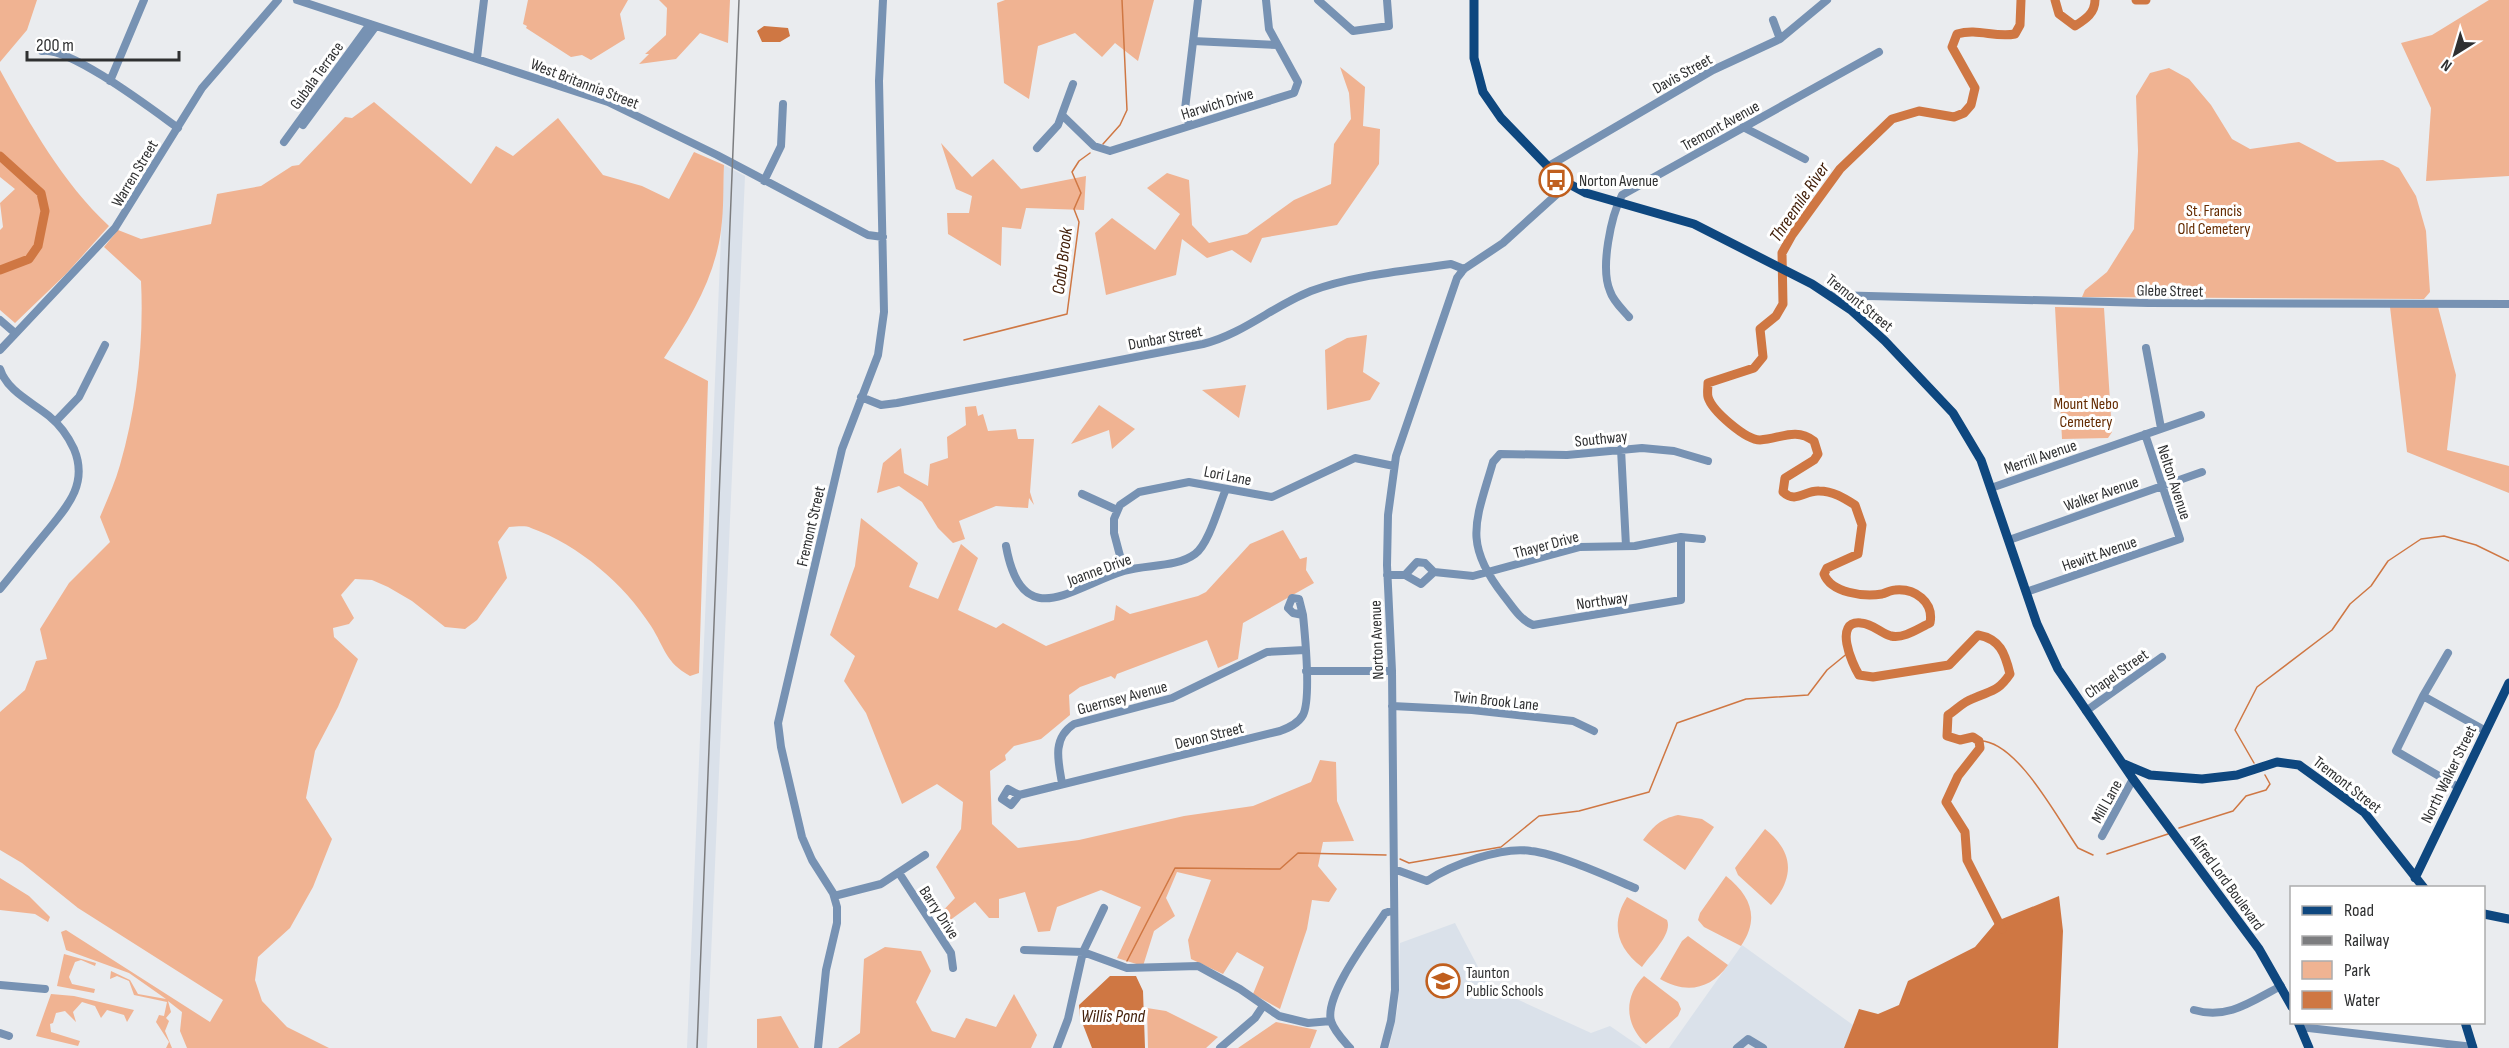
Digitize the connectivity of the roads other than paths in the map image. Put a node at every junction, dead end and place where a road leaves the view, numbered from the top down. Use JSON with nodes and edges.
{"nodes":[{"id":1,"x":144,"y":0,"type":"edge"},
{"id":2,"x":278,"y":0,"type":"edge"},
{"id":3,"x":297,"y":0,"type":"edge"},
{"id":4,"x":484,"y":0,"type":"edge"},
{"id":5,"x":883,"y":0,"type":"edge"},
{"id":6,"x":1198,"y":0,"type":"edge"},
{"id":7,"x":1266,"y":0,"type":"edge"},
{"id":8,"x":1318,"y":0,"type":"edge"},
{"id":9,"x":1387,"y":0,"type":"edge"},
{"id":10,"x":1474,"y":0,"type":"edge"},
{"id":11,"x":1827,"y":0,"type":"edge"},
{"id":12,"x":1773,"y":20,"type":"dead end"},
{"id":13,"x":373,"y":25,"type":"junction"},
{"id":14,"x":1780,"y":39,"type":"junction"},
{"id":15,"x":1193,"y":41,"type":"junction"},
{"id":16,"x":1277,"y":45,"type":"junction"},
{"id":17,"x":42,"y":51,"type":"dead end"},
{"id":18,"x":1879,"y":52,"type":"dead end"},
{"id":19,"x":477,"y":58,"type":"junction"},
{"id":20,"x":110,"y":81,"type":"junction"},
{"id":21,"x":1073,"y":84,"type":"dead end"},
{"id":22,"x":783,"y":104,"type":"dead end"},
{"id":23,"x":1062,"y":115,"type":"junction"},
{"id":24,"x":299,"y":122,"type":"junction"},
{"id":25,"x":1190,"y":125,"type":"junction"},
{"id":26,"x":1743,"y":127,"type":"junction"},
{"id":27,"x":178,"y":128,"type":"junction"},
{"id":28,"x":284,"y":142,"type":"dead end"},
{"id":29,"x":1037,"y":148,"type":"dead end"},
{"id":30,"x":1805,"y":159,"type":"dead end"},
{"id":31,"x":1547,"y":167,"type":"junction"},
{"id":32,"x":764,"y":181,"type":"junction"},
{"id":33,"x":1568,"y":185,"type":"junction"},
{"id":34,"x":1619,"y":202,"type":"junction"},
{"id":35,"x":883,"y":237,"type":"junction"},
{"id":36,"x":1464,"y":270,"type":"junction"},
{"id":37,"x":1830,"y":295,"type":"junction"},
{"id":38,"x":2509,"y":304,"type":"edge"},
{"id":39,"x":1629,"y":317,"type":"dead end"},
{"id":40,"x":0,"y":320,"type":"edge"},
{"id":41,"x":15,"y":333,"type":"junction"},
{"id":42,"x":105,"y":345,"type":"dead end"},
{"id":43,"x":2146,"y":348,"type":"dead end"},
{"id":44,"x":0,"y":350,"type":"edge"},
{"id":45,"x":0,"y":369,"type":"edge"},
{"id":46,"x":861,"y":397,"type":"junction"},
{"id":47,"x":2201,"y":414,"type":"dead end"},
{"id":48,"x":56,"y":422,"type":"junction"},
{"id":49,"x":2161,"y":429,"type":"junction"},
{"id":50,"x":2145,"y":434,"type":"junction"},
{"id":51,"x":1621,"y":449,"type":"junction"},
{"id":52,"x":1708,"y":460,"type":"dead end"},
{"id":53,"x":1394,"y":466,"type":"junction"},
{"id":54,"x":2202,"y":472,"type":"dead end"},
{"id":55,"x":2162,"y":486,"type":"junction"},
{"id":56,"x":1991,"y":488,"type":"junction"},
{"id":57,"x":1226,"y":489,"type":"junction"},
{"id":58,"x":1082,"y":494,"type":"dead end"},
{"id":59,"x":1117,"y":510,"type":"junction"},
{"id":60,"x":1681,"y":537,"type":"junction"},
{"id":61,"x":1702,"y":539,"type":"dead end"},
{"id":62,"x":2180,"y":539,"type":"joint"},
{"id":63,"x":2009,"y":540,"type":"junction"},
{"id":64,"x":1006,"y":546,"type":"dead end"},
{"id":65,"x":1626,"y":546,"type":"junction"},
{"id":66,"x":1124,"y":571,"type":"junction"},
{"id":67,"x":1434,"y":572,"type":"junction"},
{"id":68,"x":1486,"y":574,"type":"junction"},
{"id":69,"x":1387,"y":575,"type":"junction"},
{"id":70,"x":1406,"y":575,"type":"junction"},
{"id":71,"x":0,"y":589,"type":"edge"},
{"id":72,"x":2026,"y":592,"type":"junction"},
{"id":73,"x":1303,"y":615,"type":"dead end"},
{"id":74,"x":1305,"y":650,"type":"junction"},
{"id":75,"x":2448,"y":653,"type":"dead end"},
{"id":76,"x":2162,"y":657,"type":"dead end"},
{"id":77,"x":1306,"y":671,"type":"junction"},
{"id":78,"x":1392,"y":671,"type":"junction"},
{"id":79,"x":2509,"y":683,"type":"edge"},
{"id":80,"x":2423,"y":696,"type":"junction"},
{"id":81,"x":1392,"y":706,"type":"junction"},
{"id":82,"x":2086,"y":711,"type":"junction"},
{"id":83,"x":2486,"y":730,"type":"junction"},
{"id":84,"x":1594,"y":731,"type":"dead end"},
{"id":85,"x":2121,"y":762,"type":"junction"},
{"id":86,"x":2133,"y":779,"type":"junction"},
{"id":87,"x":1062,"y":783,"type":"junction"},
{"id":88,"x":2458,"y":787,"type":"junction"},
{"id":89,"x":1019,"y":795,"type":"dead end"},
{"id":90,"x":2102,"y":836,"type":"dead end"},
{"id":91,"x":925,"y":855,"type":"dead end"},
{"id":92,"x":1394,"y":869,"type":"junction"},
{"id":93,"x":899,"y":873,"type":"junction"},
{"id":94,"x":2415,"y":878,"type":"junction"},
{"id":95,"x":2422,"y":886,"type":"edge"},
{"id":96,"x":1635,"y":888,"type":"dead end"},
{"id":97,"x":834,"y":896,"type":"junction"},
{"id":98,"x":1104,"y":908,"type":"dead end"},
{"id":99,"x":1394,"y":910,"type":"junction"},
{"id":100,"x":2485,"y":914,"type":"edge"},
{"id":101,"x":2509,"y":919,"type":"edge"},
{"id":102,"x":1024,"y":950,"type":"dead end"},
{"id":103,"x":1083,"y":952,"type":"junction"},
{"id":104,"x":953,"y":968,"type":"dead end"},
{"id":105,"x":0,"y":985,"type":"edge"},
{"id":106,"x":2281,"y":986,"type":"junction"},
{"id":107,"x":45,"y":989,"type":"dead end"},
{"id":108,"x":2290,"y":1003,"type":"edge"},
{"id":109,"x":1263,"y":1006,"type":"junction"},
{"id":110,"x":2194,"y":1010,"type":"dead end"},
{"id":111,"x":1331,"y":1021,"type":"junction"},
{"id":112,"x":2465,"y":1024,"type":"edge"},
{"id":113,"x":2299,"y":1025,"type":"edge"},
{"id":114,"x":0,"y":1034,"type":"edge"},
{"id":115,"x":9,"y":1036,"type":"dead end"},
{"id":116,"x":818,"y":1048,"type":"edge"},
{"id":117,"x":1057,"y":1048,"type":"edge"},
{"id":118,"x":1220,"y":1048,"type":"edge"},
{"id":119,"x":1350,"y":1048,"type":"edge"},
{"id":120,"x":1384,"y":1048,"type":"edge"},
{"id":121,"x":1737,"y":1048,"type":"edge"},
{"id":122,"x":1763,"y":1048,"type":"edge"},
{"id":123,"x":2309,"y":1048,"type":"edge"},
{"id":124,"x":2473,"y":1048,"type":"edge"}],
"edges":[{"from":1,"to":20,"type":"street"},
{"from":2,"to":27,"type":"street","name":"Warren Street"},
{"from":3,"to":13,"type":"street","name":"West Britannia Street"},
{"from":4,"to":19,"type":"street"},
{"from":5,"to":35,"type":"street","name":"Fremont Street"},
{"from":6,"to":15,"type":"street"},
{"from":7,"to":16,"type":"street","name":"Harwich Drive"},
{"from":8,"to":9,"type":"street"},
{"from":10,"to":31,"type":"main road","name":"Tremont Street"},
{"from":11,"to":14,"type":"street","name":"Davis Street"},
{"from":12,"to":14,"type":"street"},
{"from":13,"to":19,"type":"street","name":"West Britannia Street"},
{"from":13,"to":24,"type":"street","name":"Gubala Terrace"},
{"from":13,"to":24,"type":"street","name":"Gubala Terrace"},
{"from":14,"to":31,"type":"street","name":"Davis Street"},
{"from":15,"to":16,"type":"street"},
{"from":15,"to":25,"type":"street"},
{"from":16,"to":25,"type":"street","name":"Harwich Drive"},
{"from":17,"to":20,"type":"street"},
{"from":18,"to":26,"type":"street","name":"Tremont Avenue"},
{"from":19,"to":32,"type":"street","name":"West Britannia Street"},
{"from":20,"to":27,"type":"street"},
{"from":21,"to":23,"type":"street"},
{"from":22,"to":32,"type":"street"},
{"from":23,"to":25,"type":"street","name":"Harwich Drive"},
{"from":23,"to":29,"type":"street"},
{"from":24,"to":28,"type":"street","name":"Gubala Terrace"},
{"from":26,"to":30,"type":"street"},
{"from":26,"to":34,"type":"street","name":"Tremont Avenue"},
{"from":27,"to":41,"type":"street","name":"Warren Street"},
{"from":31,"to":33,"type":"main road","name":"Tremont Street"},
{"from":32,"to":35,"type":"street","name":"West Britannia Street"},
{"from":33,"to":34,"type":"main road","name":"Tremont Street"},
{"from":33,"to":36,"type":"street","name":"Norton Avenue"},
{"from":34,"to":37,"type":"main road","name":"Tremont Street"},
{"from":34,"to":39,"type":"street"},
{"from":35,"to":46,"type":"street","name":"Fremont Street"},
{"from":36,"to":46,"type":"street","name":"Dunbar Street"},
{"from":36,"to":53,"type":"street","name":"Norton Avenue"},
{"from":37,"to":38,"type":"street","name":"Glebe Street"},
{"from":37,"to":56,"type":"main road","name":"Tremont Street"},
{"from":40,"to":41,"type":"street"},
{"from":41,"to":44,"type":"street","name":"Warren Street"},
{"from":42,"to":48,"type":"street"},
{"from":43,"to":49,"type":"street"},
{"from":45,"to":48,"type":"street"},
{"from":46,"to":97,"type":"street","name":"Fremont Street"},
{"from":47,"to":49,"type":"street","name":"Merrill Avenue"},
{"from":48,"to":71,"type":"street"},
{"from":49,"to":50,"type":"street","name":"Merrill Avenue"},
{"from":50,"to":55,"type":"street","name":"Nelton Avenue"},
{"from":50,"to":56,"type":"street","name":"Merrill Avenue"},
{"from":51,"to":52,"type":"street","name":"Southway"},
{"from":51,"to":65,"type":"street"},
{"from":51,"to":68,"type":"street","name":"Southway"},
{"from":53,"to":57,"type":"street","name":"Lori Lane"},
{"from":53,"to":69,"type":"street","name":"Norton Avenue"},
{"from":54,"to":55,"type":"street","name":"Walker Avenue"},
{"from":55,"to":62,"type":"street","name":"Nelton Avenue"},
{"from":55,"to":63,"type":"street","name":"Walker Avenue"},
{"from":56,"to":63,"type":"main road","name":"Tremont Street"},
{"from":57,"to":59,"type":"street","name":"Lori Lane"},
{"from":57,"to":66,"type":"street","name":"Joanne Drive"},
{"from":58,"to":59,"type":"street"},
{"from":59,"to":66,"type":"street"},
{"from":60,"to":61,"type":"street","name":"Thayer Drive"},
{"from":60,"to":65,"type":"street","name":"Thayer Drive"},
{"from":60,"to":68,"type":"street","name":"Northway"},
{"from":62,"to":72,"type":"street","name":"Hewitt Avenue"},
{"from":63,"to":72,"type":"main road","name":"Tremont Street"},
{"from":64,"to":66,"type":"street","name":"Joanne Drive"},
{"from":65,"to":68,"type":"street","name":"Thayer Drive"},
{"from":67,"to":68,"type":"street","name":"Thayer Drive"},
{"from":67,"to":70,"type":"street","name":"Thayer Drive"},
{"from":67,"to":70,"type":"street","name":"Thayer Drive"},
{"from":69,"to":70,"type":"street","name":"Thayer Drive"},
{"from":69,"to":78,"type":"street","name":"Norton Avenue"},
{"from":72,"to":82,"type":"main road","name":"Tremont Street"},
{"from":73,"to":74,"type":"street","name":"Devon Street"},
{"from":74,"to":77,"type":"street","name":"Devon Street"},
{"from":74,"to":87,"type":"street","name":"Guernsey Avenue"},
{"from":75,"to":80,"type":"street"},
{"from":76,"to":82,"type":"street","name":"Chapel Street"},
{"from":77,"to":78,"type":"street"},
{"from":77,"to":87,"type":"street","name":"Devon Street"},
{"from":78,"to":81,"type":"street","name":"Norton Avenue"},
{"from":79,"to":83,"type":"main road","name":"North Walker Street"},
{"from":80,"to":83,"type":"street"},
{"from":80,"to":88,"type":"street"},
{"from":81,"to":84,"type":"street","name":"Twin Brook Lane"},
{"from":81,"to":92,"type":"street","name":"Norton Avenue"},
{"from":82,"to":85,"type":"main road","name":"Tremont Street"},
{"from":83,"to":88,"type":"main road","name":"North Walker Street"},
{"from":85,"to":86,"type":"main road","name":"Tremont Street"},
{"from":85,"to":94,"type":"main road","name":"Tremont Street"},
{"from":86,"to":90,"type":"street","name":"Mill Lane"},
{"from":86,"to":106,"type":"main road","name":"Alfred Lord Boulevard"},
{"from":87,"to":89,"type":"street","name":"Devon Street"},
{"from":88,"to":94,"type":"main road","name":"North Walker Street"},
{"from":91,"to":93,"type":"street"},
{"from":92,"to":96,"type":"street"},
{"from":92,"to":99,"type":"street","name":"Norton Avenue"},
{"from":93,"to":97,"type":"street"},
{"from":93,"to":104,"type":"street","name":"Barry Drive"},
{"from":94,"to":95,"type":"main road","name":"Tremont Street"},
{"from":97,"to":116,"type":"street","name":"Fremont Street"},
{"from":98,"to":103,"type":"street"},
{"from":99,"to":111,"type":"street"},
{"from":99,"to":120,"type":"street","name":"Norton Avenue"},
{"from":100,"to":101,"type":"main road"},
{"from":102,"to":103,"type":"street"},
{"from":103,"to":109,"type":"street"},
{"from":103,"to":117,"type":"street"},
{"from":105,"to":107,"type":"street"},
{"from":106,"to":108,"type":"main road","name":"Alfred Lord Boulevard"},
{"from":106,"to":110,"type":"street"},
{"from":109,"to":111,"type":"street"},
{"from":109,"to":118,"type":"street"},
{"from":111,"to":119,"type":"street"},
{"from":112,"to":124,"type":"main road"},
{"from":113,"to":123,"type":"main road"},
{"from":113,"to":124,"type":"street"},
{"from":114,"to":115,"type":"street"},
{"from":121,"to":122,"type":"street"}]}
